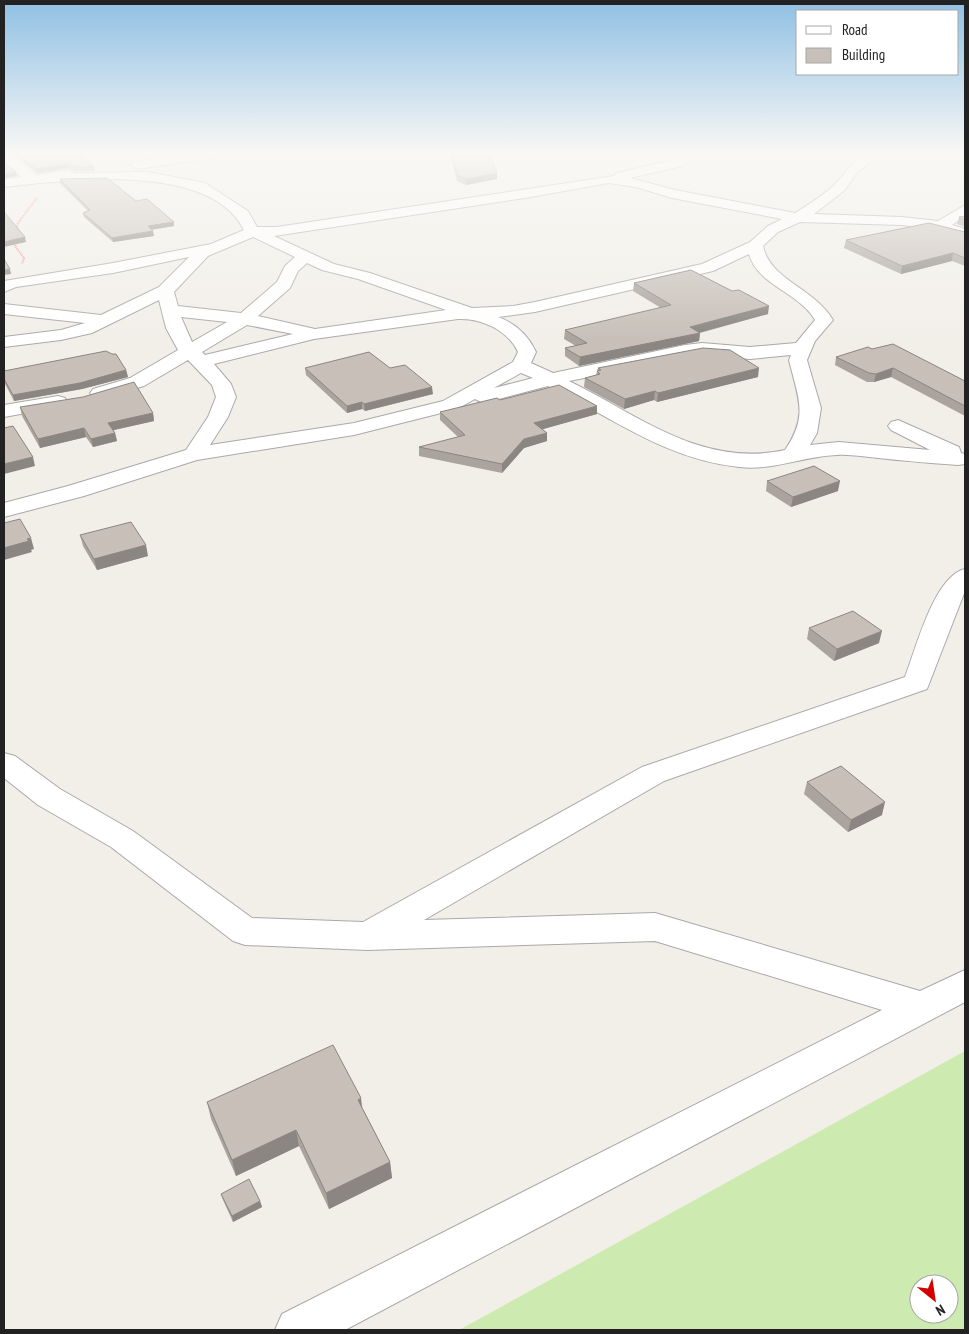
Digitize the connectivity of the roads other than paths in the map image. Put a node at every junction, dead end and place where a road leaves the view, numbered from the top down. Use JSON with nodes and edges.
{"nodes":[{"id":1,"x":244,"y":215,"type":"edge"},
{"id":2,"x":383,"y":215,"type":"edge"},
{"id":3,"x":784,"y":215,"type":"edge"},
{"id":4,"x":802,"y":215,"type":"edge"},
{"id":5,"x":936,"y":215,"type":"edge"},
{"id":6,"x":957,"y":215,"type":"edge"},
{"id":7,"x":798,"y":218,"type":"junction"},
{"id":8,"x":899,"y":221,"type":"junction"},
{"id":9,"x":941,"y":226,"type":"junction"},
{"id":10,"x":252,"y":232,"type":"junction"},
{"id":11,"x":965,"y":234,"type":"edge"},
{"id":12,"x":755,"y":245,"type":"junction"},
{"id":13,"x":214,"y":247,"type":"junction"},
{"id":14,"x":305,"y":257,"type":"junction"},
{"id":15,"x":6,"y":285,"type":"edge"},
{"id":16,"x":165,"y":291,"type":"junction"},
{"id":17,"x":4,"y":309,"type":"edge"},
{"id":18,"x":170,"y":311,"type":"junction"},
{"id":19,"x":470,"y":313,"type":"junction"},
{"id":20,"x":109,"y":318,"type":"junction"},
{"id":21,"x":246,"y":318,"type":"junction"},
{"id":22,"x":314,"y":334,"type":"junction"},
{"id":23,"x":4,"y":342,"type":"edge"},
{"id":24,"x":803,"y":348,"type":"junction"},
{"id":25,"x":733,"y":352,"type":"junction"},
{"id":26,"x":195,"y":356,"type":"junction"},
{"id":27,"x":521,"y":365,"type":"junction"},
{"id":28,"x":549,"y":380,"type":"junction"},
{"id":29,"x":802,"y":380,"type":"junction"},
{"id":30,"x":450,"y":405,"type":"junction"},
{"id":31,"x":4,"y":411,"type":"edge"},
{"id":32,"x":898,"y":426,"type":"dead end"},
{"id":33,"x":194,"y":454,"type":"junction"},
{"id":34,"x":792,"y":456,"type":"junction"},
{"id":35,"x":962,"y":458,"type":"edge"},
{"id":36,"x":4,"y":510,"type":"edge"},
{"id":37,"x":965,"y":576,"type":"edge"},
{"id":38,"x":4,"y":763,"type":"edge"},
{"id":39,"x":367,"y":936,"type":"junction"},
{"id":40,"x":965,"y":985,"type":"edge"},
{"id":41,"x":923,"y":1007,"type":"junction"},
{"id":42,"x":298,"y":1330,"type":"edge"}],
"edges":[{"from":1,"to":10,"type":"street"},
{"from":2,"to":10,"type":"street"},
{"from":3,"to":7,"type":"street"},
{"from":4,"to":7,"type":"street"},
{"from":5,"to":8,"type":"street"},
{"from":6,"to":9,"type":"street"},
{"from":7,"to":8,"type":"street"},
{"from":7,"to":12,"type":"street"},
{"from":8,"to":9,"type":"street"},
{"from":9,"to":11,"type":"street"},
{"from":10,"to":13,"type":"street"},
{"from":10,"to":14,"type":"street"},
{"from":12,"to":19,"type":"street"},
{"from":12,"to":24,"type":"street"},
{"from":13,"to":15,"type":"street"},
{"from":13,"to":16,"type":"street"},
{"from":14,"to":19,"type":"street"},
{"from":14,"to":21,"type":"street"},
{"from":16,"to":18,"type":"street"},
{"from":16,"to":20,"type":"street"},
{"from":17,"to":20,"type":"street"},
{"from":18,"to":21,"type":"street"},
{"from":18,"to":26,"type":"street"},
{"from":19,"to":22,"type":"street"},
{"from":19,"to":27,"type":"street"},
{"from":20,"to":23,"type":"street"},
{"from":21,"to":22,"type":"street"},
{"from":21,"to":26,"type":"street"},
{"from":22,"to":26,"type":"street"},
{"from":24,"to":25,"type":"street"},
{"from":24,"to":29,"type":"street"},
{"from":25,"to":28,"type":"street"},
{"from":25,"to":29,"type":"street"},
{"from":26,"to":31,"type":"street"},
{"from":26,"to":33,"type":"street"},
{"from":27,"to":28,"type":"street"},
{"from":27,"to":30,"type":"street"},
{"from":28,"to":30,"type":"street"},
{"from":28,"to":34,"type":"street"},
{"from":29,"to":34,"type":"street"},
{"from":30,"to":33,"type":"street"},
{"from":32,"to":35,"type":"street"},
{"from":33,"to":36,"type":"street"},
{"from":34,"to":35,"type":"street"},
{"from":37,"to":39,"type":"street"},
{"from":38,"to":39,"type":"street"},
{"from":39,"to":41,"type":"street"},
{"from":40,"to":41,"type":"street"},
{"from":41,"to":42,"type":"street"}]}
